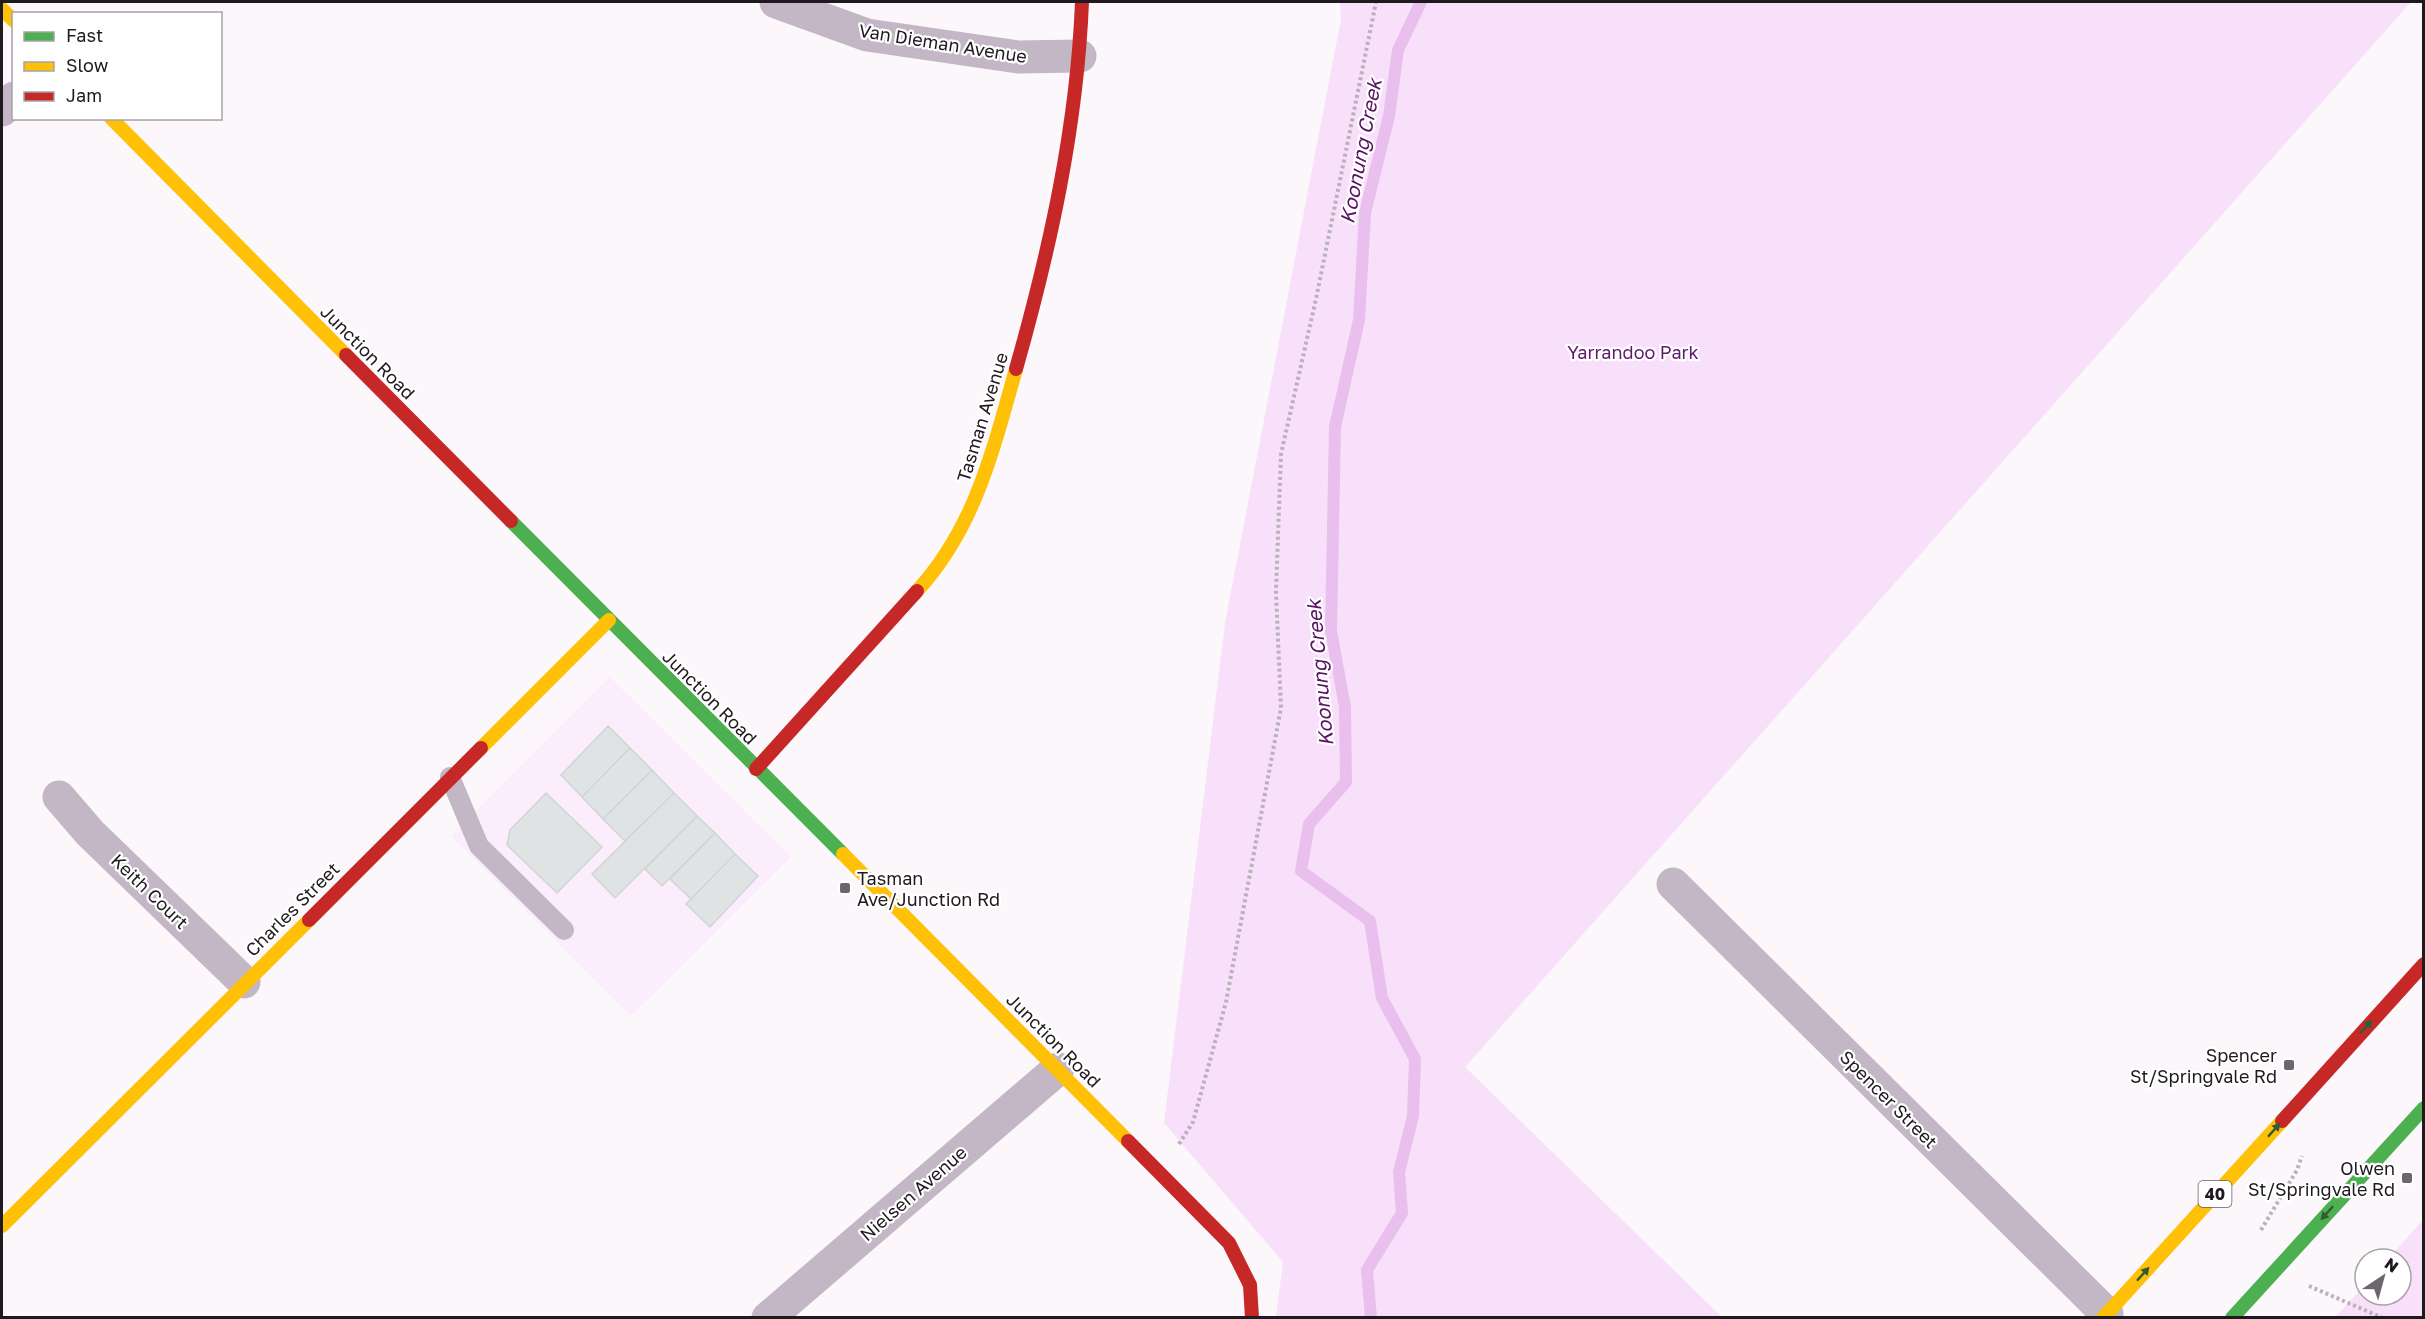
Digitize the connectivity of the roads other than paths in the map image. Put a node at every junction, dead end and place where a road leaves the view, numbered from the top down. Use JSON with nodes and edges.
{"nodes":[{"id":1,"x":776,"y":2,"type":"edge"},
{"id":2,"x":1082,"y":2,"type":"edge"},
{"id":3,"x":1080,"y":56,"type":"junction"},
{"id":4,"x":113,"y":120,"type":"edge"},
{"id":5,"x":609,"y":620,"type":"junction"},
{"id":6,"x":756,"y":769,"type":"junction"},
{"id":7,"x":450,"y":777,"type":"junction"},
{"id":8,"x":59,"y":796,"type":"dead end"},
{"id":9,"x":1673,"y":884,"type":"dead end"},
{"id":10,"x":564,"y":930,"type":"dead end"},
{"id":11,"x":2424,"y":964,"type":"edge"},
{"id":12,"x":244,"y":982,"type":"junction"},
{"id":13,"x":1058,"y":1069,"type":"junction"},
{"id":14,"x":2424,"y":1108,"type":"edge"},
{"id":15,"x":2,"y":1227,"type":"edge"},
{"id":16,"x":2105,"y":1316,"type":"edge"},
{"id":17,"x":768,"y":1317,"type":"edge"},
{"id":18,"x":1252,"y":1317,"type":"edge"},
{"id":19,"x":2232,"y":1317,"type":"edge"}],
"edges":[{"from":1,"to":3,"type":"street","name":"Van Dieman Avenue"},
{"from":2,"to":3,"type":"main road","name":"Tasman Avenue"},
{"from":3,"to":6,"type":"main road","name":"Tasman Avenue"},
{"from":4,"to":5,"type":"main road","name":"Junction Road"},
{"from":5,"to":6,"type":"main road","name":"Junction Road"},
{"from":5,"to":7,"type":"main road","name":"Charles Street"},
{"from":6,"to":13,"type":"main road","name":"Junction Road"},
{"from":7,"to":10,"type":"lane"},
{"from":7,"to":12,"type":"main road","name":"Charles Street"},
{"from":8,"to":12,"type":"street","name":"Keith Court"},
{"from":9,"to":16,"type":"street","name":"Spencer Street"},
{"from":16,"to":11,"type":"main road","number":"40","one_way":true},
{"from":12,"to":15,"type":"main road","name":"Charles Street"},
{"from":13,"to":17,"type":"street","name":"Nielsen Avenue"},
{"from":13,"to":18,"type":"main road","name":"Junction Road"},
{"from":14,"to":19,"type":"main road","one_way":true}]}
